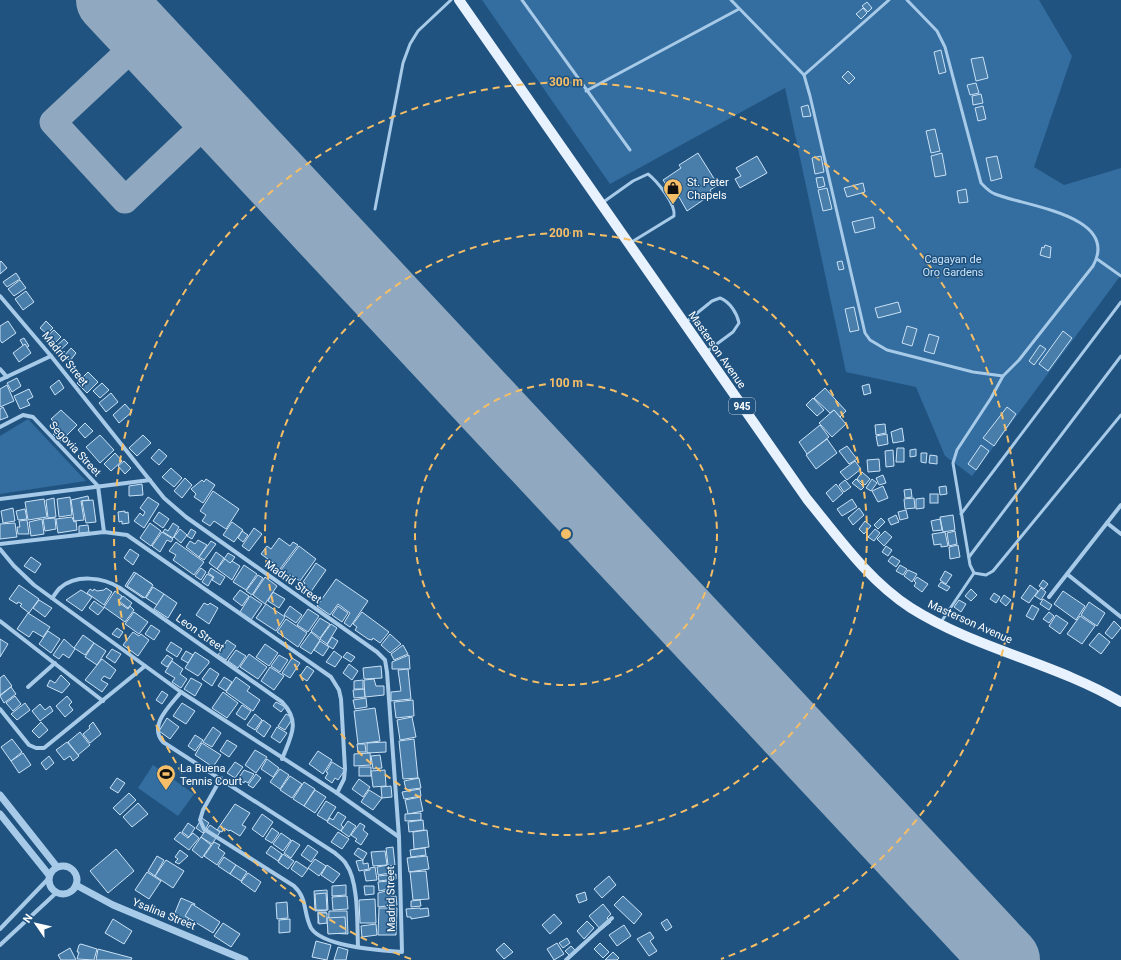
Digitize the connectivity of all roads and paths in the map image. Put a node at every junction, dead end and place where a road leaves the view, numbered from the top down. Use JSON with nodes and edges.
{"nodes":[{"id":1,"x":451,"y":0,"type":"edge"},
{"id":2,"x":459,"y":0,"type":"edge"},
{"id":3,"x":522,"y":0,"type":"edge"},
{"id":4,"x":731,"y":0,"type":"edge"},
{"id":5,"x":889,"y":0,"type":"edge"},
{"id":6,"x":907,"y":0,"type":"edge"},
{"id":7,"x":739,"y":9,"type":"junction"},
{"id":8,"x":804,"y":75,"type":"junction"},
{"id":9,"x":586,"y":90,"type":"junction"},
{"id":10,"x":630,"y":150,"type":"dead end"},
{"id":11,"x":601,"y":204,"type":"junction"},
{"id":12,"x":375,"y":209,"type":"dead end"},
{"id":13,"x":629,"y":244,"type":"junction"},
{"id":14,"x":1097,"y":259,"type":"junction"},
{"id":15,"x":1121,"y":276,"type":"edge"},
{"id":16,"x":0,"y":296,"type":"edge"},
{"id":17,"x":1121,"y":302,"type":"edge"},
{"id":18,"x":684,"y":324,"type":"junction"},
{"id":19,"x":705,"y":353,"type":"junction"},
{"id":20,"x":51,"y":356,"type":"junction"},
{"id":21,"x":1121,"y":356,"type":"edge"},
{"id":22,"x":0,"y":369,"type":"edge"},
{"id":23,"x":1003,"y":376,"type":"junction"},
{"id":24,"x":7,"y":377,"type":"junction"},
{"id":25,"x":0,"y":380,"type":"edge"},
{"id":26,"x":1121,"y":414,"type":"edge"},
{"id":27,"x":0,"y":427,"type":"edge"},
{"id":28,"x":150,"y":480,"type":"junction"},
{"id":29,"x":98,"y":486,"type":"junction"},
{"id":30,"x":0,"y":499,"type":"edge"},
{"id":31,"x":1121,"y":505,"type":"edge"},
{"id":32,"x":961,"y":514,"type":"junction"},
{"id":33,"x":1107,"y":523,"type":"junction"},
{"id":34,"x":104,"y":532,"type":"junction"},
{"id":35,"x":1121,"y":534,"type":"edge"},
{"id":36,"x":0,"y":544,"type":"edge"},
{"id":37,"x":0,"y":550,"type":"edge"},
{"id":38,"x":969,"y":557,"type":"junction"},
{"id":39,"x":974,"y":573,"type":"junction"},
{"id":40,"x":1067,"y":574,"type":"junction"},
{"id":41,"x":1049,"y":597,"type":"dead end"},
{"id":42,"x":52,"y":598,"type":"junction"},
{"id":43,"x":1121,"y":617,"type":"edge"},
{"id":44,"x":0,"y":621,"type":"edge"},
{"id":45,"x":940,"y":624,"type":"junction"},
{"id":46,"x":54,"y":663,"type":"junction"},
{"id":47,"x":145,"y":666,"type":"junction"},
{"id":48,"x":28,"y":687,"type":"dead end"},
{"id":49,"x":181,"y":692,"type":"junction"},
{"id":50,"x":103,"y":701,"type":"junction"},
{"id":51,"x":1121,"y":702,"type":"edge"},
{"id":52,"x":0,"y":709,"type":"edge"},
{"id":53,"x":282,"y":759,"type":"junction"},
{"id":54,"x":221,"y":778,"type":"junction"},
{"id":55,"x":337,"y":793,"type":"junction"},
{"id":56,"x":0,"y":794,"type":"edge"},
{"id":57,"x":0,"y":814,"type":"edge"},
{"id":58,"x":399,"y":837,"type":"junction"},
{"id":59,"x":57,"y":866,"type":"junction"},
{"id":60,"x":49,"y":877,"type":"junction"},
{"id":61,"x":76,"y":885,"type":"junction"},
{"id":62,"x":56,"y":893,"type":"junction"},
{"id":63,"x":612,"y":918,"type":"dead end"},
{"id":64,"x":0,"y":929,"type":"edge"},
{"id":65,"x":0,"y":945,"type":"edge"},
{"id":66,"x":358,"y":947,"type":"junction"},
{"id":67,"x":245,"y":960,"type":"edge"},
{"id":68,"x":566,"y":960,"type":"edge"}],
"edges":[{"from":1,"to":12,"type":"lane"},
{"from":2,"to":11,"type":"main road","name":"Masterson Avenue","number":"945"},
{"from":3,"to":9,"type":"lane"},
{"from":4,"to":7,"type":"lane"},
{"from":5,"to":8,"type":"lane"},
{"from":6,"to":14,"type":"lane"},
{"from":7,"to":8,"type":"lane"},
{"from":7,"to":9,"type":"lane"},
{"from":8,"to":23,"type":"lane"},
{"from":9,"to":10,"type":"lane"},
{"from":11,"to":13,"type":"main road","name":"Masterson Avenue","number":"945"},
{"from":11,"to":13,"type":"lane"},
{"from":13,"to":18,"type":"main road","name":"Masterson Avenue","number":"945"},
{"from":14,"to":15,"type":"lane"},
{"from":14,"to":23,"type":"lane"},
{"from":16,"to":20,"type":"street","name":"Madrid Street"},
{"from":17,"to":32,"type":"lane"},
{"from":18,"to":19,"type":"main road","name":"Masterson Avenue","number":"945"},
{"from":18,"to":19,"type":"lane"},
{"from":19,"to":45,"type":"main road","name":"Masterson Avenue","number":"945"},
{"from":20,"to":24,"type":"street"},
{"from":20,"to":28,"type":"street","name":"Madrid Street"},
{"from":21,"to":38,"type":"lane"},
{"from":22,"to":24,"type":"street"},
{"from":23,"to":32,"type":"lane"},
{"from":24,"to":25,"type":"street"},
{"from":26,"to":39,"type":"lane"},
{"from":27,"to":29,"type":"street","name":"Segovia Street"},
{"from":28,"to":29,"type":"street"},
{"from":28,"to":58,"type":"street","name":"Madrid Street"},
{"from":29,"to":30,"type":"street"},
{"from":29,"to":34,"type":"street","name":"Segovia Street"},
{"from":31,"to":33,"type":"street"},
{"from":32,"to":38,"type":"lane"},
{"from":33,"to":35,"type":"street"},
{"from":33,"to":40,"type":"street"},
{"from":34,"to":36,"type":"street"},
{"from":34,"to":55,"type":"street"},
{"from":37,"to":42,"type":"street"},
{"from":38,"to":39,"type":"lane"},
{"from":39,"to":45,"type":"lane"},
{"from":40,"to":41,"type":"street"},
{"from":40,"to":43,"type":"street"},
{"from":42,"to":47,"type":"street"},
{"from":42,"to":53,"type":"street","name":"Leon Street"},
{"from":44,"to":46,"type":"street"},
{"from":45,"to":51,"type":"main road","name":"Masterson Avenue","number":"945"},
{"from":46,"to":48,"type":"street"},
{"from":46,"to":50,"type":"street"},
{"from":47,"to":49,"type":"street"},
{"from":47,"to":50,"type":"street"},
{"from":49,"to":53,"type":"street"},
{"from":49,"to":54,"type":"street"},
{"from":50,"to":52,"type":"street"},
{"from":53,"to":55,"type":"street"},
{"from":54,"to":66,"type":"street"},
{"from":54,"to":66,"type":"street"},
{"from":55,"to":58,"type":"street"},
{"from":56,"to":59,"type":"street"},
{"from":57,"to":60,"type":"street"},
{"from":58,"to":66,"type":"street","name":"Madrid Street"},
{"from":59,"to":60,"type":"street"},
{"from":59,"to":61,"type":"street"},
{"from":60,"to":62,"type":"street"},
{"from":60,"to":64,"type":"street"},
{"from":61,"to":62,"type":"street"},
{"from":61,"to":67,"type":"street","name":"Ysalina Street"},
{"from":62,"to":65,"type":"street"},
{"from":63,"to":68,"type":"street"}]}
